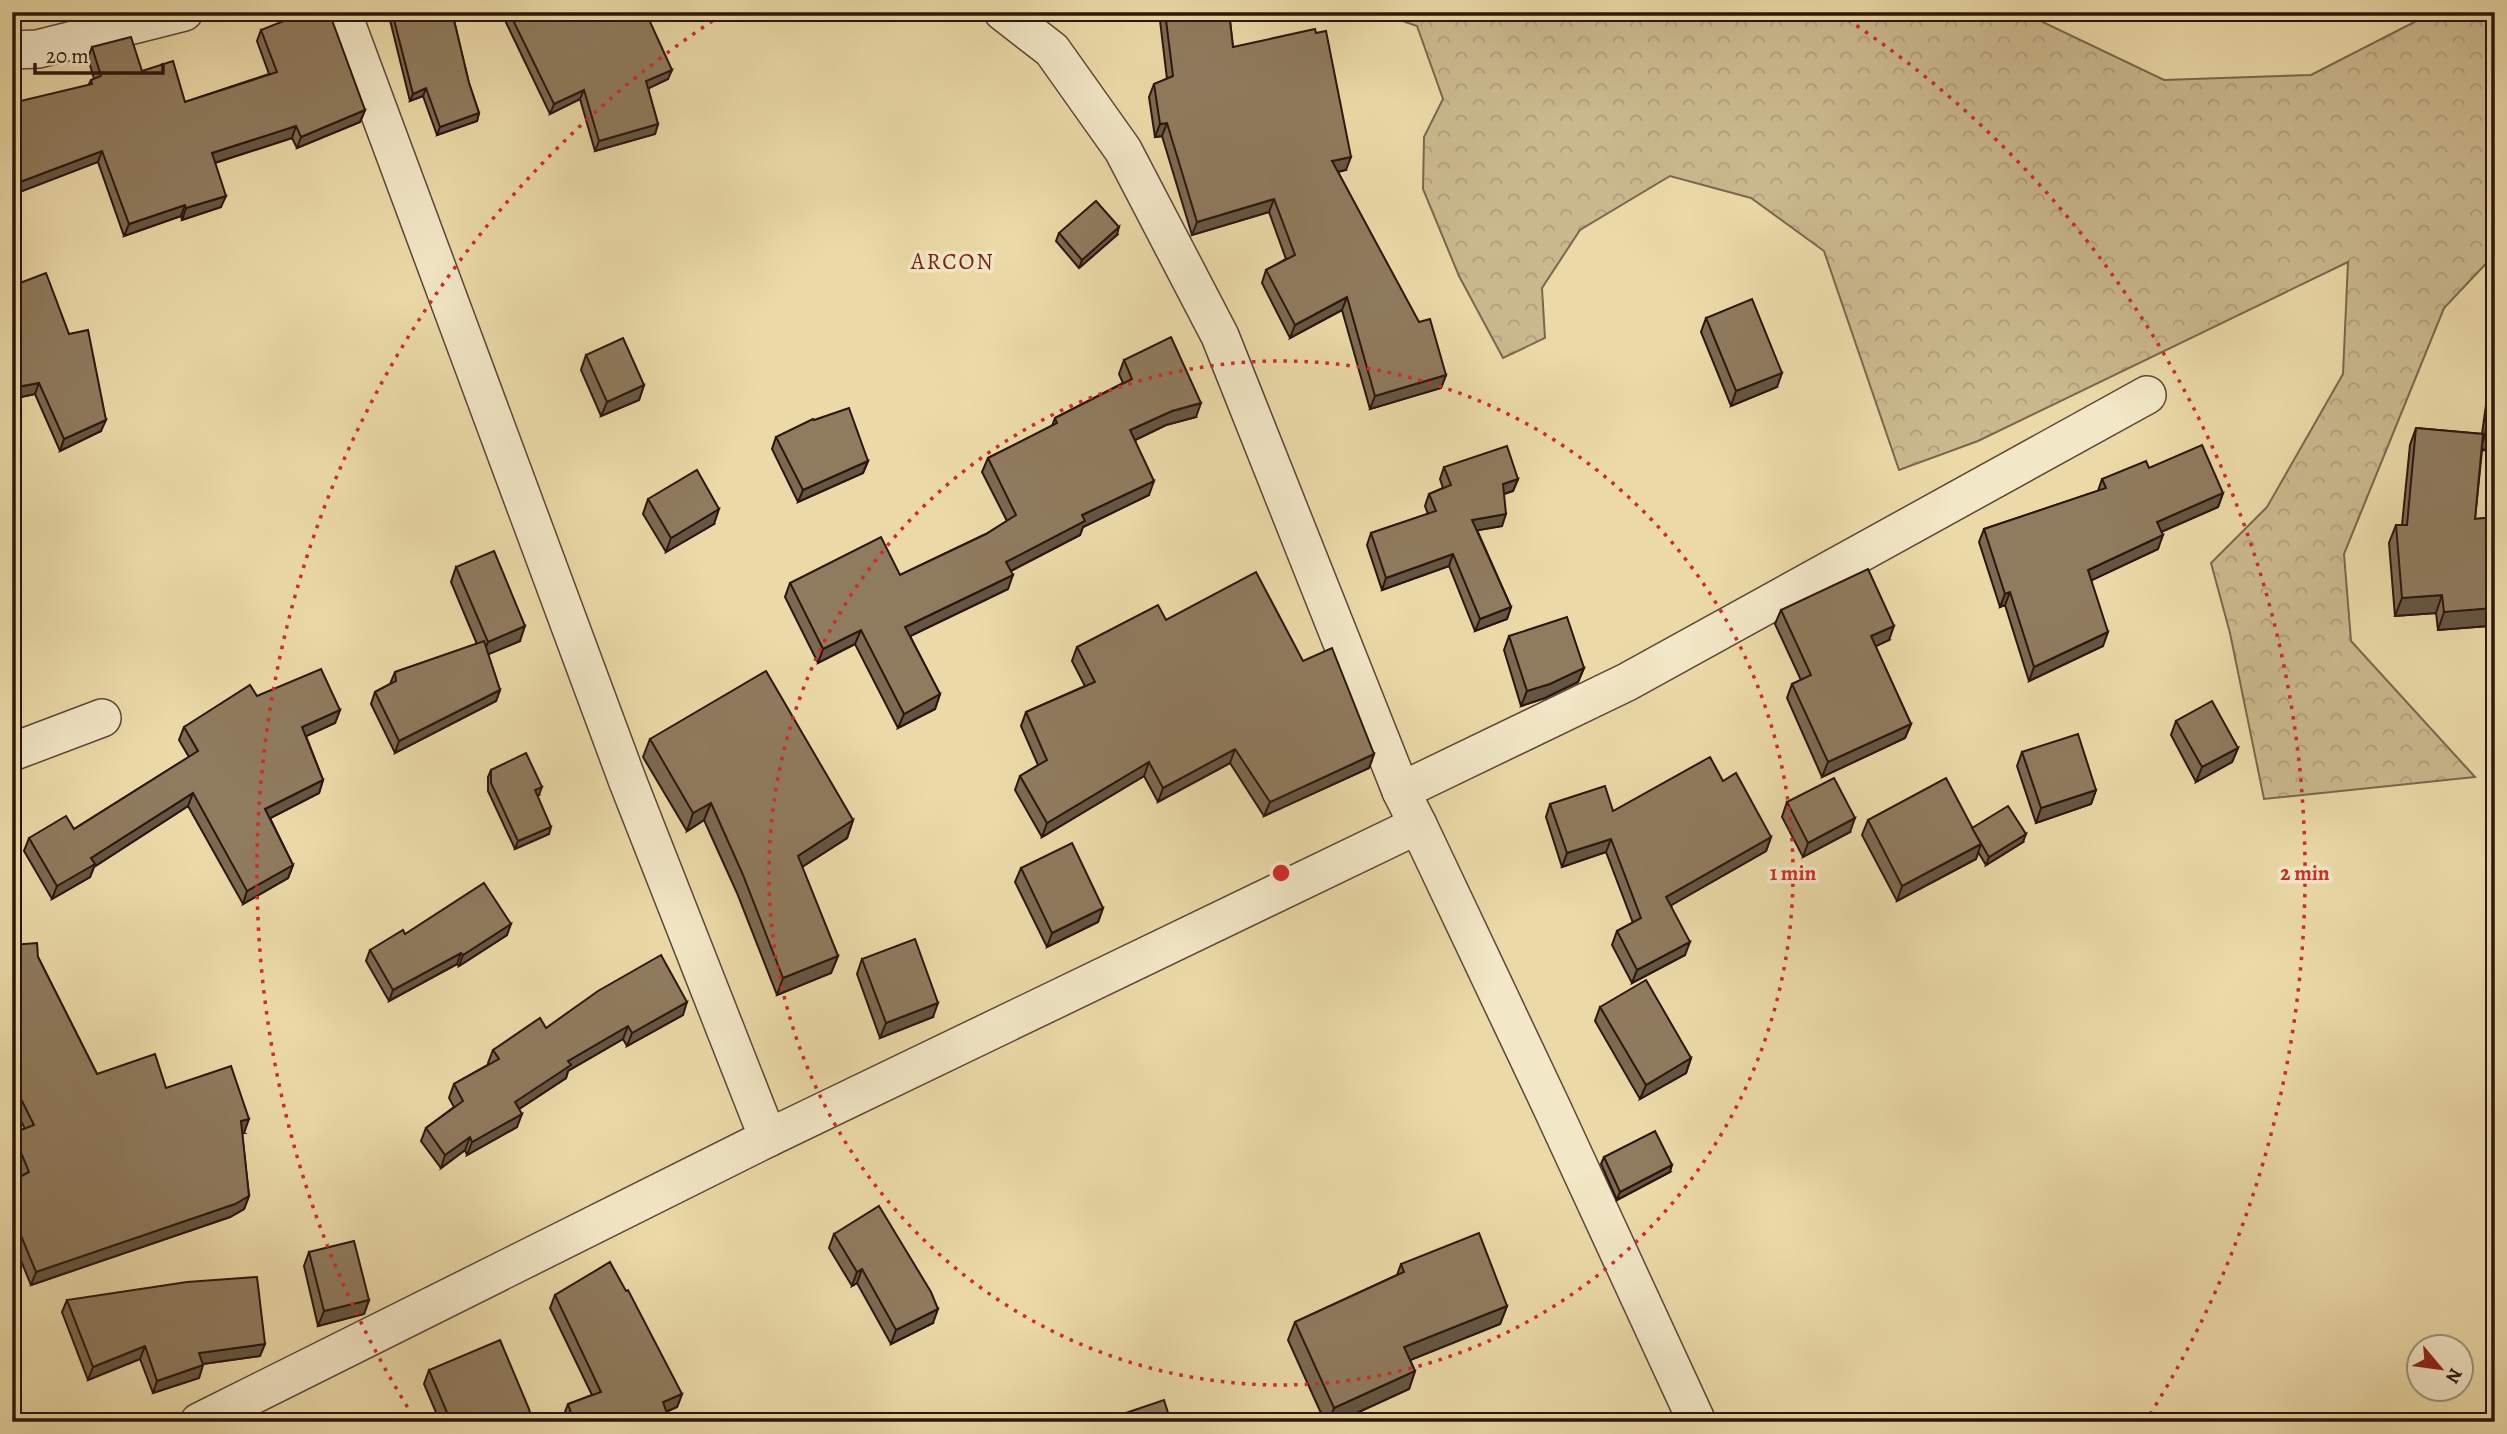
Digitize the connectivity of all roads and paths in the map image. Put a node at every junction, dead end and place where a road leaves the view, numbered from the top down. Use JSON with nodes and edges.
{"nodes":[{"id":1,"x":184,"y":12,"type":"edge"},
{"id":2,"x":342,"y":12,"type":"edge"},
{"id":3,"x":1003,"y":12,"type":"edge"},
{"id":4,"x":12,"y":50,"type":"edge"},
{"id":5,"x":2147,"y":395,"type":"dead end"},
{"id":6,"x":102,"y":718,"type":"dead end"},
{"id":7,"x":12,"y":752,"type":"edge"},
{"id":8,"x":1401,"y":791,"type":"junction"},
{"id":9,"x":1418,"y":825,"type":"junction"},
{"id":10,"x":768,"y":1138,"type":"junction"},
{"id":11,"x":199,"y":1422,"type":"edge"},
{"id":12,"x":1697,"y":1422,"type":"edge"}],
"edges":[{"from":1,"to":4,"type":"street"},
{"from":2,"to":10,"type":"street"},
{"from":3,"to":8,"type":"street"},
{"from":5,"to":8,"type":"street"},
{"from":6,"to":7,"type":"street"},
{"from":8,"to":9,"type":"street"},
{"from":9,"to":10,"type":"street"},
{"from":9,"to":12,"type":"street"},
{"from":10,"to":11,"type":"street"}]}
